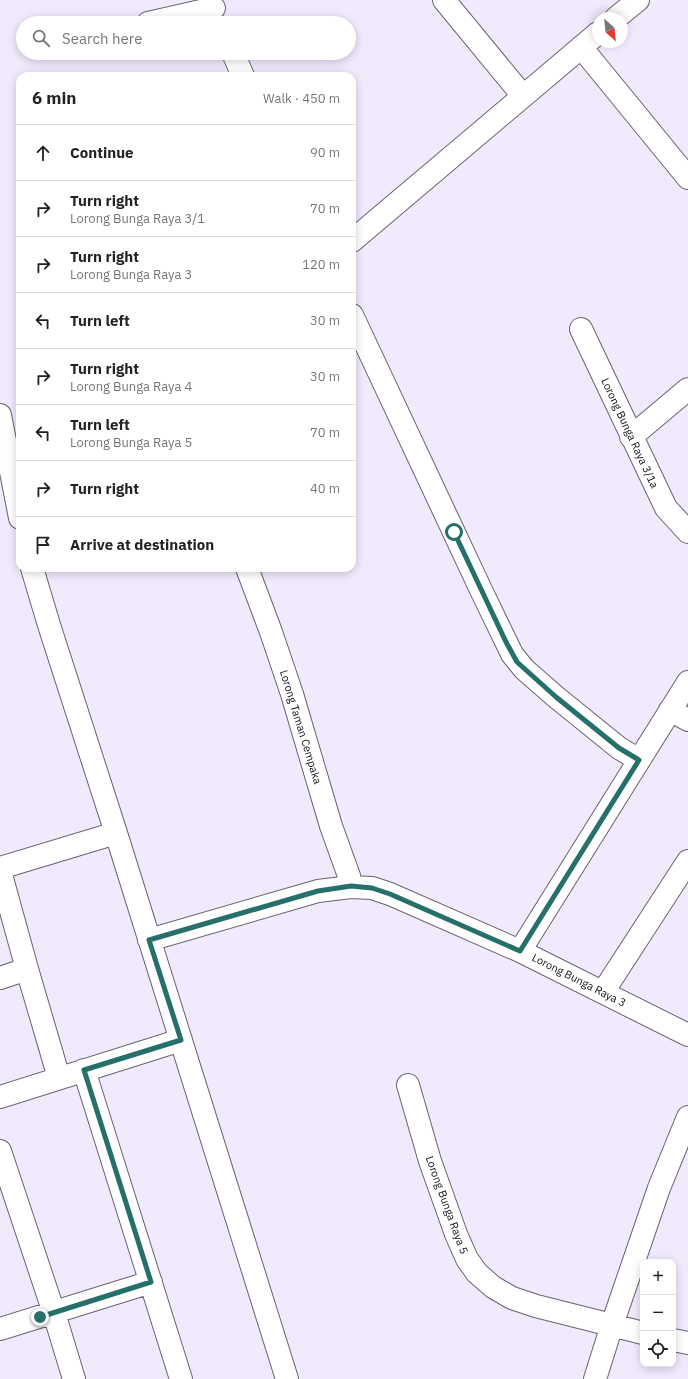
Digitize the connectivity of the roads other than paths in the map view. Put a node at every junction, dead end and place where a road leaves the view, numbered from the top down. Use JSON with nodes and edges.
{"nodes":[{"id":1,"x":444,"y":0,"type":"edge"},
{"id":2,"x":638,"y":0,"type":"edge"},
{"id":3,"x":215,"y":10,"type":"edge"},
{"id":4,"x":623,"y":12,"type":"edge"},
{"id":5,"x":184,"y":16,"type":"edge"},
{"id":6,"x":592,"y":38,"type":"edge"},
{"id":7,"x":581,"y":47,"type":"junction"},
{"id":8,"x":236,"y":60,"type":"edge"},
{"id":9,"x":242,"y":72,"type":"edge"},
{"id":10,"x":523,"y":96,"type":"junction"},
{"id":11,"x":688,"y":178,"type":"edge"},
{"id":12,"x":356,"y":238,"type":"edge"},
{"id":13,"x":356,"y":324,"type":"edge"},
{"id":14,"x":582,"y":329,"type":"dead end"},
{"id":15,"x":688,"y":389,"type":"edge"},
{"id":16,"x":0,"y":415,"type":"edge"},
{"id":17,"x":632,"y":437,"type":"junction"},
{"id":18,"x":15,"y":462,"type":"edge"},
{"id":19,"x":16,"y":473,"type":"edge"},
{"id":20,"x":688,"y":532,"type":"edge"},
{"id":21,"x":33,"y":572,"type":"edge"},
{"id":22,"x":248,"y":572,"type":"edge"},
{"id":23,"x":688,"y":682,"type":"edge"},
{"id":24,"x":679,"y":715,"type":"edge"},
{"id":25,"x":639,"y":760,"type":"junction"},
{"id":26,"x":116,"y":833,"type":"junction"},
{"id":27,"x":688,"y":861,"type":"edge"},
{"id":28,"x":0,"y":868,"type":"edge"},
{"id":29,"x":0,"y":871,"type":"edge"},
{"id":30,"x":351,"y":886,"type":"junction"},
{"id":31,"x":149,"y":940,"type":"junction"},
{"id":32,"x":520,"y":951,"type":"junction"},
{"id":33,"x":27,"y":970,"type":"junction"},
{"id":34,"x":0,"y":978,"type":"edge"},
{"id":35,"x":603,"y":992,"type":"junction"},
{"id":36,"x":688,"y":1035,"type":"edge"},
{"id":37,"x":181,"y":1040,"type":"junction"},
{"id":38,"x":84,"y":1070,"type":"junction"},
{"id":39,"x":59,"y":1078,"type":"junction"},
{"id":40,"x":408,"y":1085,"type":"dead end"},
{"id":41,"x":0,"y":1097,"type":"edge"},
{"id":42,"x":688,"y":1117,"type":"edge"},
{"id":43,"x":0,"y":1151,"type":"edge"},
{"id":44,"x":151,"y":1282,"type":"junction"},
{"id":45,"x":54,"y":1313,"type":"junction"},
{"id":46,"x":612,"y":1325,"type":"junction"},
{"id":47,"x":0,"y":1329,"type":"edge"},
{"id":48,"x":640,"y":1332,"type":"edge"},
{"id":49,"x":676,"y":1341,"type":"edge"},
{"id":50,"x":688,"y":1344,"type":"edge"},
{"id":51,"x":74,"y":1379,"type":"edge"},
{"id":52,"x":181,"y":1379,"type":"edge"},
{"id":53,"x":287,"y":1379,"type":"edge"},
{"id":54,"x":595,"y":1379,"type":"edge"}],
"edges":[{"from":1,"to":10,"type":"street"},
{"from":2,"to":4,"type":"street"},
{"from":3,"to":5,"type":"street"},
{"from":6,"to":7,"type":"street"},
{"from":7,"to":10,"type":"street"},
{"from":7,"to":11,"type":"street"},
{"from":8,"to":9,"type":"street"},
{"from":10,"to":12,"type":"street"},
{"from":13,"to":25,"type":"street"},
{"from":14,"to":17,"type":"street","name":"Lorong Bunga Raya 3/1a"},
{"from":15,"to":17,"type":"street"},
{"from":16,"to":18,"type":"street"},
{"from":17,"to":20,"type":"street","name":"Lorong Bunga Raya 3/1a"},
{"from":18,"to":19,"type":"street"},
{"from":21,"to":26,"type":"street"},
{"from":22,"to":30,"type":"street","name":"Lorong Taman Cempaka"},
{"from":23,"to":24,"type":"street"},
{"from":24,"to":25,"type":"street"},
{"from":25,"to":32,"type":"street"},
{"from":26,"to":28,"type":"street"},
{"from":26,"to":31,"type":"street"},
{"from":27,"to":35,"type":"street"},
{"from":29,"to":33,"type":"street"},
{"from":30,"to":31,"type":"street","name":"Lorong Bunga Raya 3"},
{"from":30,"to":32,"type":"street","name":"Lorong Bunga Raya 3"},
{"from":31,"to":37,"type":"street"},
{"from":32,"to":35,"type":"street","name":"Lorong Bunga Raya 3"},
{"from":33,"to":34,"type":"street"},
{"from":33,"to":39,"type":"street"},
{"from":35,"to":36,"type":"street","name":"Lorong Bunga Raya 3"},
{"from":37,"to":38,"type":"street"},
{"from":37,"to":53,"type":"street"},
{"from":38,"to":39,"type":"street"},
{"from":38,"to":44,"type":"street"},
{"from":39,"to":41,"type":"street"},
{"from":40,"to":46,"type":"street","name":"Lorong Bunga Raya 5"},
{"from":42,"to":46,"type":"street"},
{"from":43,"to":45,"type":"street"},
{"from":44,"to":45,"type":"street"},
{"from":44,"to":52,"type":"street"},
{"from":45,"to":47,"type":"street"},
{"from":45,"to":51,"type":"street"},
{"from":46,"to":48,"type":"street","name":"Lorong Bunga Raya 5"},
{"from":46,"to":54,"type":"street"},
{"from":49,"to":50,"type":"street"}]}
